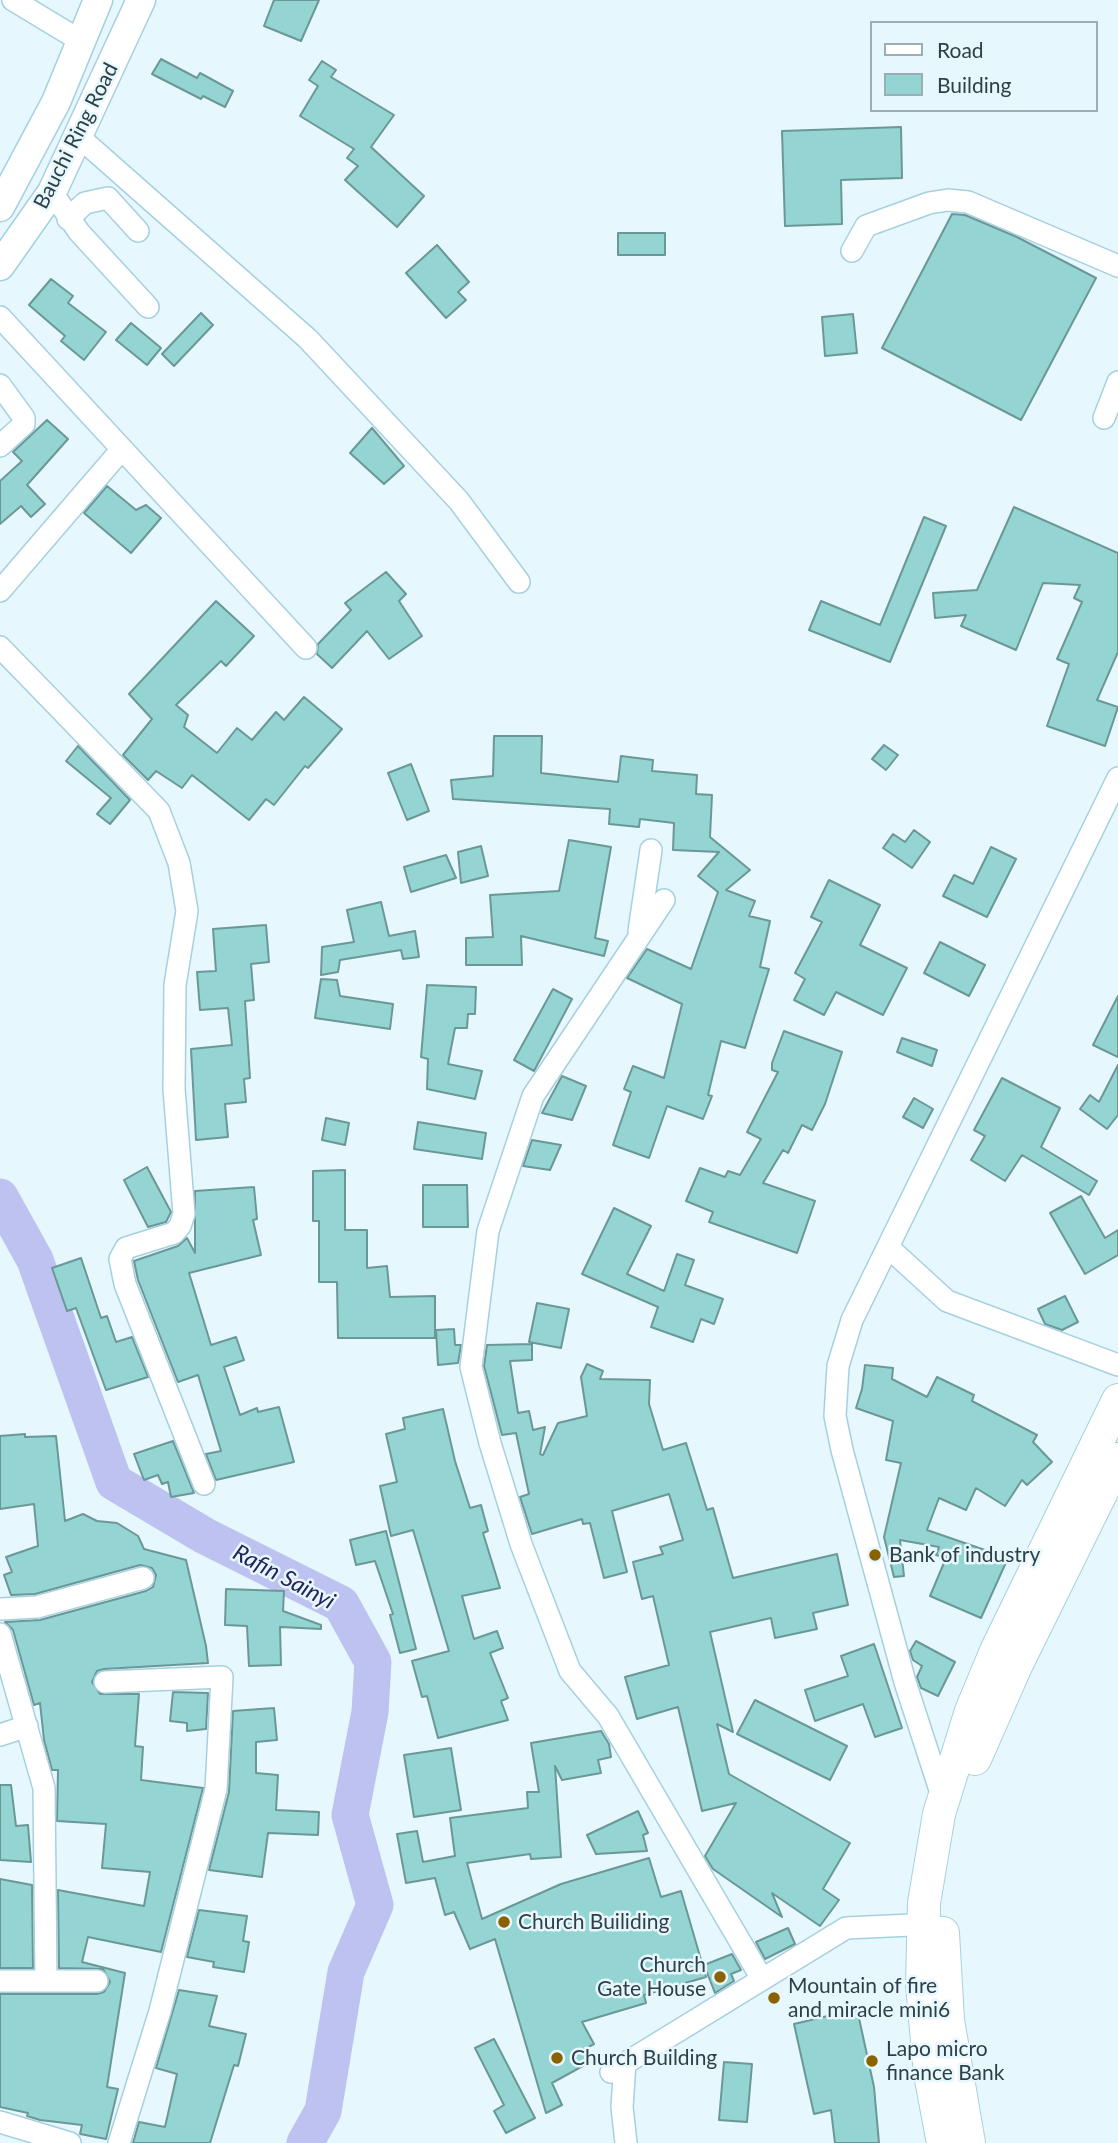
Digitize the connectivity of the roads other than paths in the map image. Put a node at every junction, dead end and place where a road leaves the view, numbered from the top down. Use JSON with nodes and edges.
{"nodes":[{"id":1,"x":13,"y":0,"type":"edge"},
{"id":2,"x":98,"y":0,"type":"edge"},
{"id":3,"x":141,"y":0,"type":"edge"},
{"id":4,"x":80,"y":41,"type":"junction"},
{"id":5,"x":78,"y":136,"type":"junction"},
{"id":6,"x":52,"y":192,"type":"junction"},
{"id":7,"x":2,"y":200,"type":"edge"},
{"id":8,"x":68,"y":219,"type":"junction"},
{"id":9,"x":138,"y":231,"type":"dead end"},
{"id":10,"x":852,"y":251,"type":"dead end"},
{"id":11,"x":0,"y":266,"type":"edge"},
{"id":12,"x":1118,"y":266,"type":"edge"},
{"id":13,"x":148,"y":307,"type":"dead end"},
{"id":14,"x":0,"y":317,"type":"edge"},
{"id":15,"x":1118,"y":382,"type":"edge"},
{"id":16,"x":0,"y":385,"type":"edge"},
{"id":17,"x":1104,"y":418,"type":"dead end"},
{"id":18,"x":0,"y":446,"type":"edge"},
{"id":19,"x":122,"y":449,"type":"junction"},
{"id":20,"x":519,"y":582,"type":"dead end"},
{"id":21,"x":0,"y":591,"type":"edge"},
{"id":22,"x":0,"y":647,"type":"edge"},
{"id":23,"x":306,"y":648,"type":"dead end"},
{"id":24,"x":1118,"y":778,"type":"edge"},
{"id":25,"x":651,"y":850,"type":"dead end"},
{"id":26,"x":664,"y":900,"type":"dead end"},
{"id":27,"x":638,"y":937,"type":"junction"},
{"id":28,"x":889,"y":1248,"type":"junction"},
{"id":29,"x":1118,"y":1365,"type":"edge"},
{"id":30,"x":1118,"y":1400,"type":"edge"},
{"id":31,"x":1118,"y":1460,"type":"edge"},
{"id":32,"x":204,"y":1484,"type":"dead end"},
{"id":33,"x":143,"y":1578,"type":"dead end"},
{"id":34,"x":0,"y":1609,"type":"edge"},
{"id":35,"x":0,"y":1634,"type":"edge"},
{"id":36,"x":105,"y":1682,"type":"dead end"},
{"id":37,"x":27,"y":1726,"type":"junction"},
{"id":38,"x":0,"y":1735,"type":"edge"},
{"id":39,"x":943,"y":1799,"type":"junction"},
{"id":40,"x":933,"y":1925,"type":"junction"},
{"id":41,"x":762,"y":1979,"type":"junction"},
{"id":42,"x":0,"y":1981,"type":"edge"},
{"id":43,"x":46,"y":1981,"type":"junction"},
{"id":44,"x":97,"y":1981,"type":"dead end"},
{"id":45,"x":0,"y":2122,"type":"edge"},
{"id":46,"x":70,"y":2143,"type":"edge"},
{"id":47,"x":119,"y":2143,"type":"edge"},
{"id":48,"x":626,"y":2143,"type":"edge"},
{"id":49,"x":943,"y":2143,"type":"edge"},
{"id":50,"x":969,"y":2143,"type":"edge"}],
"edges":[{"from":1,"to":4,"type":"street"},
{"from":2,"to":4,"type":"main road","name":"Bauchi Ring Road"},
{"from":3,"to":5,"type":"main road","name":"Bauchi Ring Road"},
{"from":4,"to":7,"type":"main road","name":"Bauchi Ring Road"},
{"from":5,"to":6,"type":"main road","name":"Bauchi Ring Road"},
{"from":5,"to":20,"type":"street"},
{"from":6,"to":8,"type":"street"},
{"from":6,"to":11,"type":"main road","name":"Bauchi Ring Road"},
{"from":8,"to":9,"type":"street"},
{"from":8,"to":13,"type":"street"},
{"from":10,"to":12,"type":"street"},
{"from":14,"to":19,"type":"street"},
{"from":15,"to":17,"type":"street"},
{"from":16,"to":18,"type":"street"},
{"from":19,"to":21,"type":"street"},
{"from":19,"to":23,"type":"street"},
{"from":22,"to":32,"type":"street"},
{"from":24,"to":28,"type":"street"},
{"from":25,"to":27,"type":"street"},
{"from":26,"to":27,"type":"street"},
{"from":27,"to":41,"type":"street"},
{"from":28,"to":29,"type":"street"},
{"from":28,"to":39,"type":"street"},
{"from":30,"to":39,"type":"highway"},
{"from":31,"to":40,"type":"highway"},
{"from":33,"to":34,"type":"street"},
{"from":35,"to":37,"type":"street"},
{"from":36,"to":47,"type":"street"},
{"from":37,"to":38,"type":"street"},
{"from":37,"to":43,"type":"street"},
{"from":39,"to":40,"type":"highway"},
{"from":40,"to":41,"type":"street"},
{"from":40,"to":49,"type":"highway"},
{"from":40,"to":50,"type":"highway"},
{"from":41,"to":48,"type":"street"},
{"from":42,"to":43,"type":"street"},
{"from":43,"to":44,"type":"street"},
{"from":45,"to":46,"type":"street"}]}
